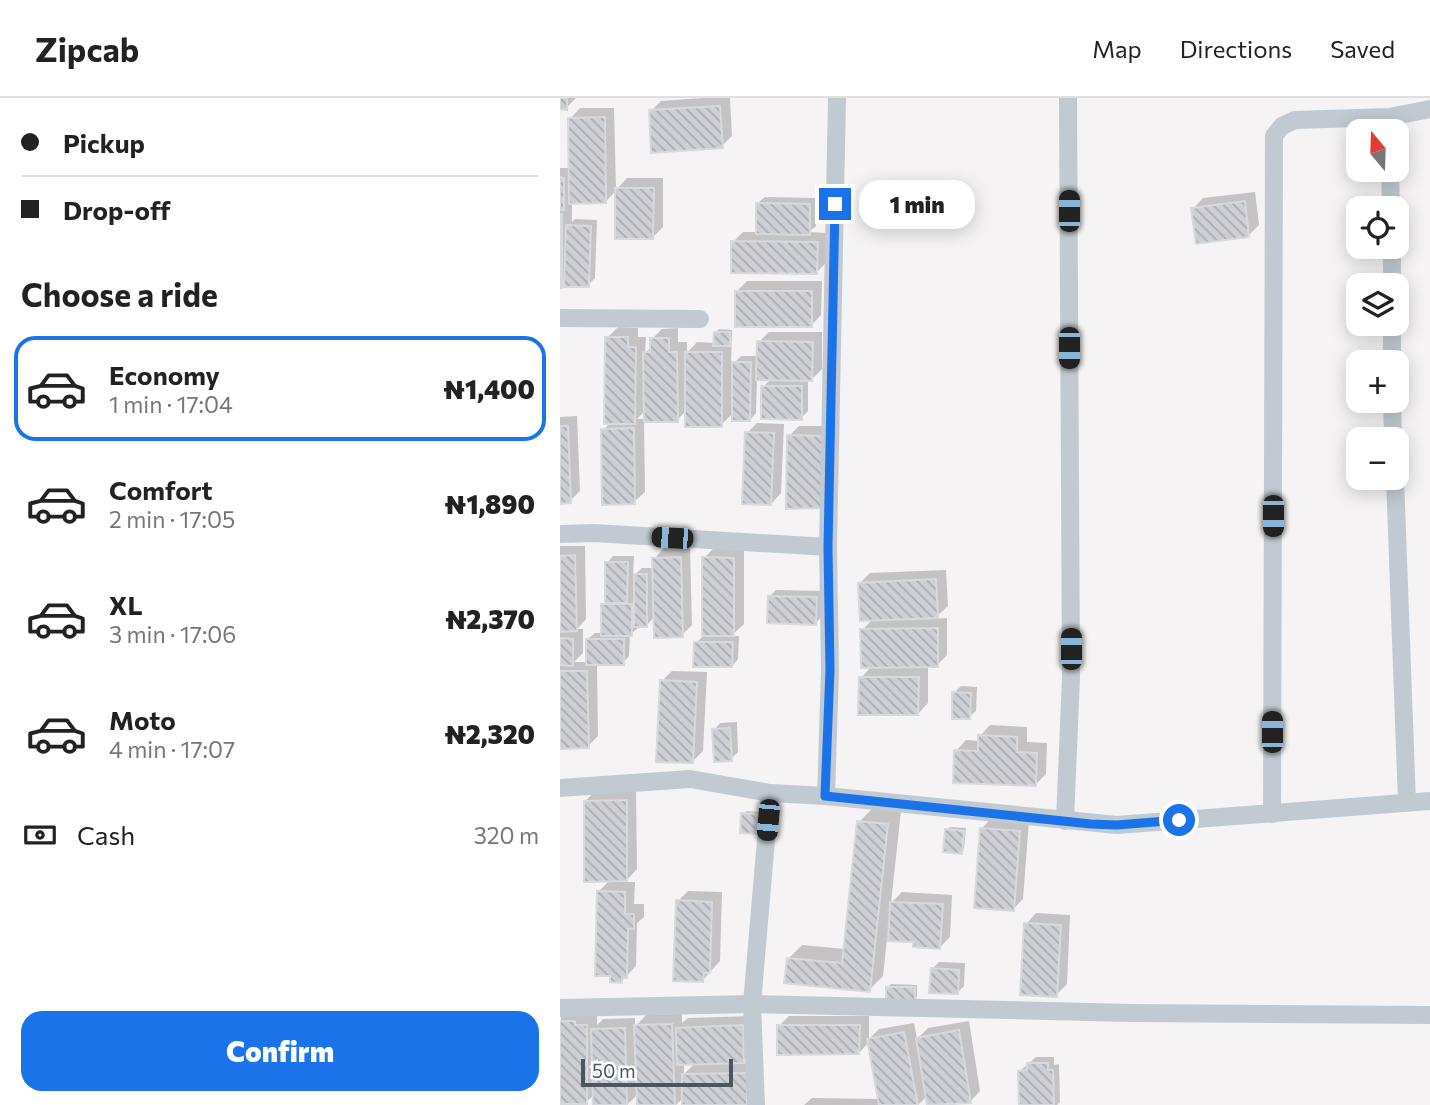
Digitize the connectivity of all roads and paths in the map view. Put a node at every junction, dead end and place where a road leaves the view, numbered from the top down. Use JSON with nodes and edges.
{"nodes":[{"id":1,"x":837,"y":98,"type":"edge"},
{"id":2,"x":1068,"y":98,"type":"edge"},
{"id":3,"x":1430,"y":109,"type":"edge"},
{"id":4,"x":1403,"y":119,"type":"edge"},
{"id":5,"x":1346,"y":122,"type":"edge"},
{"id":6,"x":560,"y":318,"type":"edge"},
{"id":7,"x":700,"y":319,"type":"dead end"},
{"id":8,"x":1395,"y":490,"type":"edge"},
{"id":9,"x":560,"y":534,"type":"edge"},
{"id":10,"x":828,"y":547,"type":"junction"},
{"id":11,"x":560,"y":788,"type":"edge"},
{"id":12,"x":770,"y":793,"type":"junction"},
{"id":13,"x":825,"y":796,"type":"junction"},
{"id":14,"x":1430,"y":801,"type":"edge"},
{"id":15,"x":1407,"y":803,"type":"junction"},
{"id":16,"x":1272,"y":814,"type":"junction"},
{"id":17,"x":1065,"y":821,"type":"junction"},
{"id":18,"x":752,"y":1004,"type":"junction"},
{"id":19,"x":560,"y":1008,"type":"edge"},
{"id":20,"x":1430,"y":1015,"type":"edge"},
{"id":21,"x":756,"y":1105,"type":"edge"}],
"edges":[{"from":1,"to":10,"type":"street"},
{"from":2,"to":17,"type":"street"},
{"from":3,"to":4,"type":"street"},
{"from":5,"to":16,"type":"street"},
{"from":6,"to":7,"type":"street"},
{"from":8,"to":15,"type":"street"},
{"from":9,"to":10,"type":"street"},
{"from":10,"to":13,"type":"street"},
{"from":11,"to":12,"type":"street"},
{"from":12,"to":13,"type":"street"},
{"from":12,"to":18,"type":"street"},
{"from":13,"to":17,"type":"street"},
{"from":14,"to":15,"type":"street"},
{"from":15,"to":16,"type":"street"},
{"from":16,"to":17,"type":"street"},
{"from":18,"to":19,"type":"street"},
{"from":18,"to":20,"type":"street"},
{"from":18,"to":21,"type":"street"}]}
